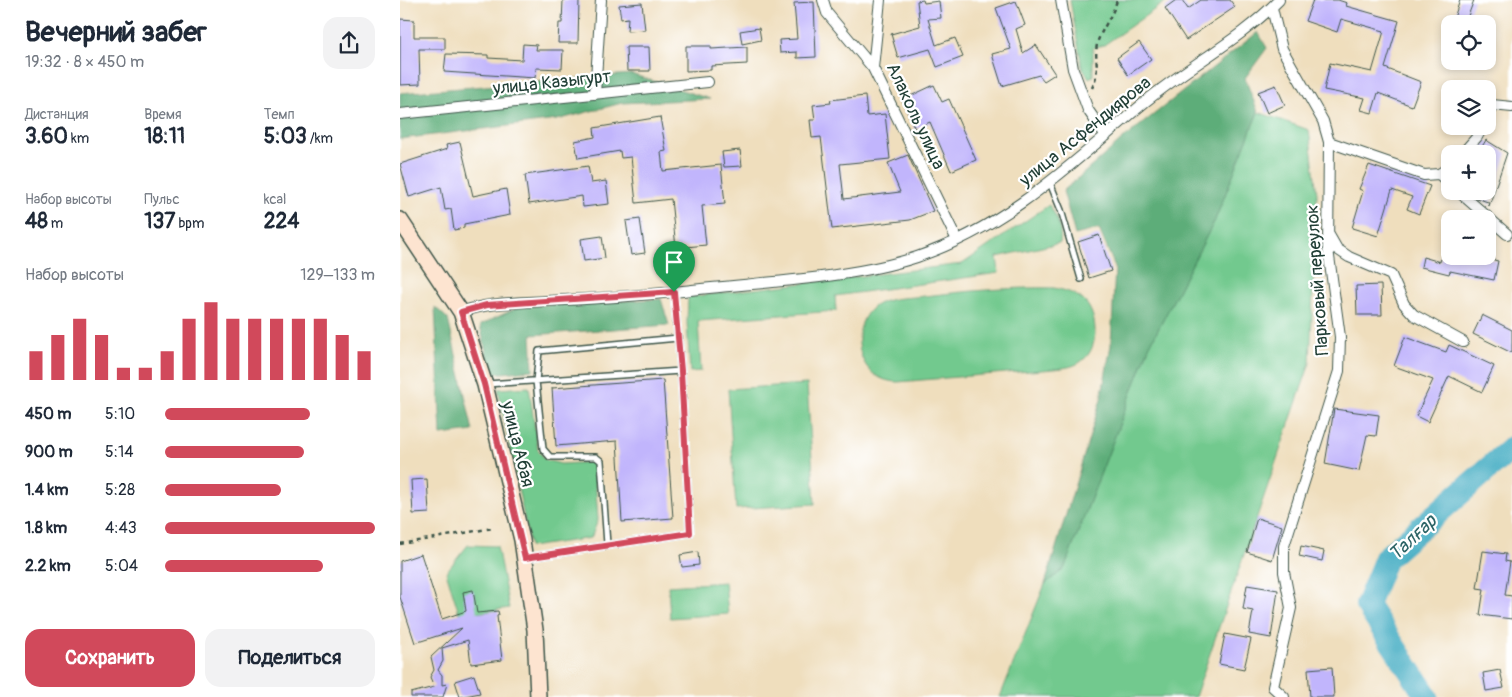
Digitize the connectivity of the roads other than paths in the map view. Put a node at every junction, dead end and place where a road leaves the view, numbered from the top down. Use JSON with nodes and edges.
{"nodes":[{"id":1,"x":601,"y":0,"type":"edge"},
{"id":2,"x":823,"y":0,"type":"edge"},
{"id":3,"x":880,"y":0,"type":"edge"},
{"id":4,"x":1061,"y":0,"type":"edge"},
{"id":5,"x":1275,"y":4,"type":"edge"},
{"id":6,"x":873,"y":68,"type":"junction"},
{"id":7,"x":708,"y":82,"type":"dead end"},
{"id":8,"x":594,"y":94,"type":"junction"},
{"id":9,"x":1496,"y":105,"type":"edge"},
{"id":10,"x":1512,"y":107,"type":"edge"},
{"id":11,"x":400,"y":114,"type":"edge"},
{"id":12,"x":1478,"y":135,"type":"edge"},
{"id":13,"x":1106,"y":136,"type":"junction"},
{"id":14,"x":1329,"y":142,"type":"junction"},
{"id":15,"x":1470,"y":145,"type":"edge"},
{"id":16,"x":1439,"y":174,"type":"edge"},
{"id":17,"x":1050,"y":183,"type":"junction"},
{"id":18,"x":1468,"y":200,"type":"edge"},
{"id":19,"x":400,"y":220,"type":"edge"},
{"id":20,"x":1328,"y":234,"type":"junction"},
{"id":21,"x":1506,"y":234,"type":"dead end"},
{"id":22,"x":956,"y":240,"type":"junction"},
{"id":23,"x":1081,"y":279,"type":"dead end"},
{"id":24,"x":674,"y":292,"type":"junction"},
{"id":25,"x":461,"y":312,"type":"junction"},
{"id":26,"x":678,"y":338,"type":"junction"},
{"id":27,"x":1463,"y":342,"type":"dead end"},
{"id":28,"x":681,"y":371,"type":"junction"},
{"id":29,"x":536,"y":381,"type":"junction"},
{"id":30,"x":484,"y":384,"type":"junction"},
{"id":31,"x":606,"y":544,"type":"junction"},
{"id":32,"x":525,"y":558,"type":"junction"},
{"id":33,"x":538,"y":697,"type":"edge"},
{"id":34,"x":1284,"y":697,"type":"edge"}],
"edges":[{"from":1,"to":8,"type":"street"},
{"from":2,"to":6,"type":"street"},
{"from":3,"to":6,"type":"street","name":"Алаколь улица"},
{"from":4,"to":13,"type":"street"},
{"from":5,"to":13,"type":"street","name":"улица Асфендиярова"},
{"from":5,"to":14,"type":"street","name":"Парковый переулок"},
{"from":6,"to":22,"type":"street","name":"Алаколь улица"},
{"from":7,"to":8,"type":"street","name":"улица Казыгурт"},
{"from":8,"to":11,"type":"street","name":"улица Казыгурт"},
{"from":9,"to":10,"type":"street"},
{"from":12,"to":15,"type":"street"},
{"from":13,"to":17,"type":"street","name":"улица Асфендиярова"},
{"from":14,"to":16,"type":"street"},
{"from":14,"to":20,"type":"street","name":"Парковый переулок"},
{"from":17,"to":22,"type":"street","name":"улица Асфендиярова"},
{"from":17,"to":23,"type":"lane"},
{"from":18,"to":21,"type":"street"},
{"from":19,"to":25,"type":"street","name":"улица Абая"},
{"from":20,"to":27,"type":"street"},
{"from":20,"to":34,"type":"street","name":"Парковый переулок"},
{"from":22,"to":24,"type":"street","name":"улица Асфендиярова"},
{"from":24,"to":25,"type":"street","name":"улица Асфендиярова"},
{"from":24,"to":26,"type":"lane"},
{"from":25,"to":30,"type":"street","name":"улица Абая"},
{"from":26,"to":28,"type":"lane"},
{"from":26,"to":29,"type":"lane"},
{"from":28,"to":29,"type":"lane"},
{"from":28,"to":31,"type":"lane"},
{"from":29,"to":30,"type":"lane"},
{"from":29,"to":31,"type":"lane"},
{"from":30,"to":32,"type":"street","name":"улица Абая"},
{"from":31,"to":32,"type":"lane"},
{"from":32,"to":33,"type":"street","name":"улица Абая"}]}
